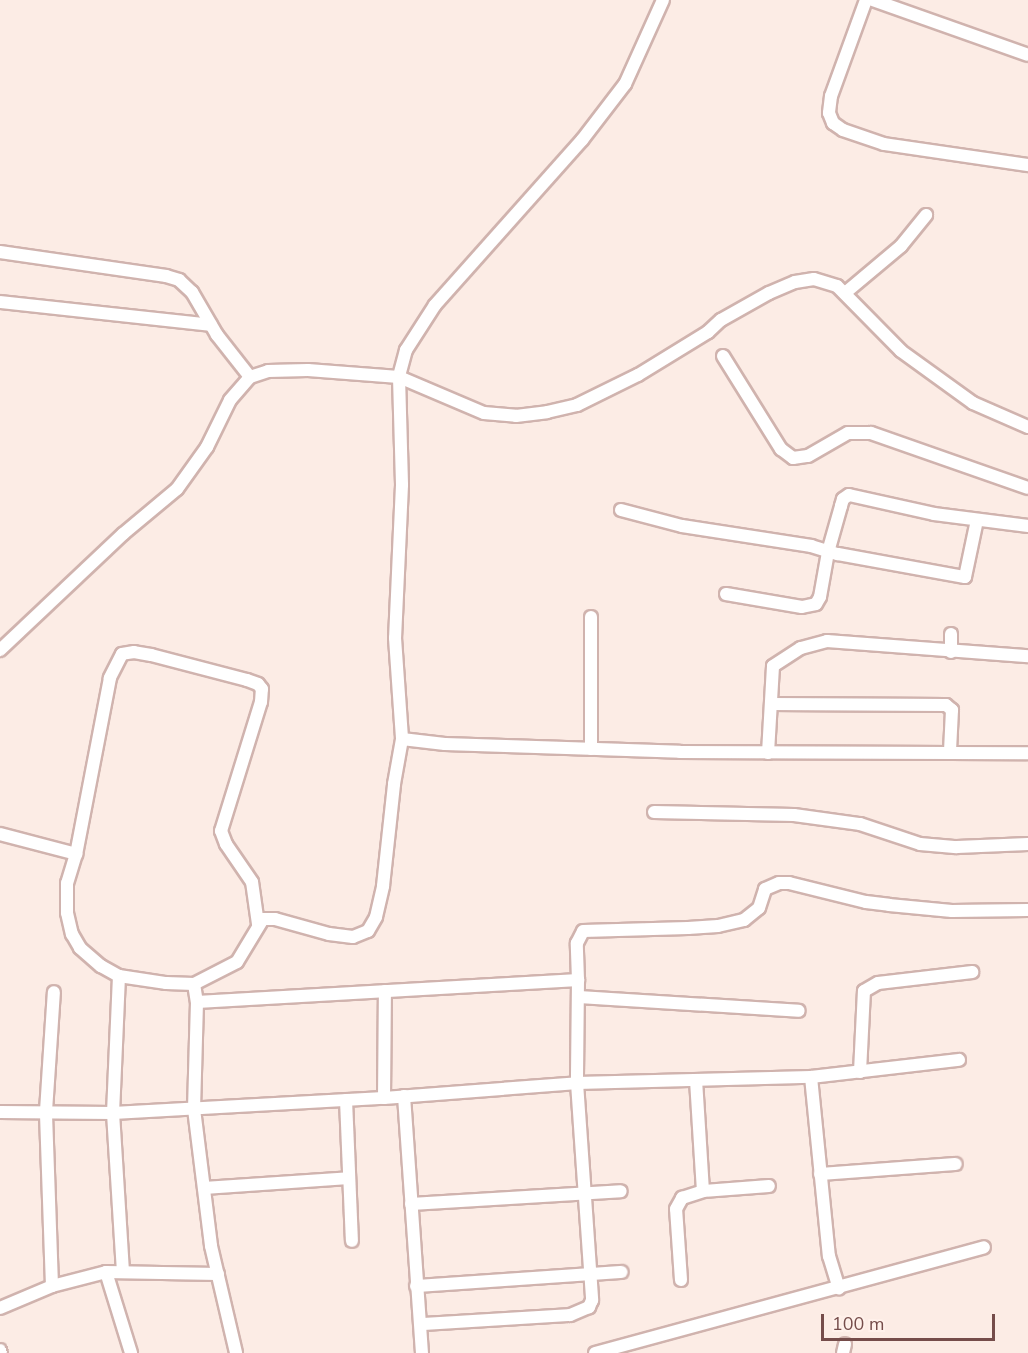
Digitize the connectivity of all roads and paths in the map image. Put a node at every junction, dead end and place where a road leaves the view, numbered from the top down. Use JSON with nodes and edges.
{"nodes":[{"id":1,"x":663,"y":0,"type":"edge"},
{"id":2,"x":866,"y":0,"type":"edge"},
{"id":3,"x":873,"y":0,"type":"edge"},
{"id":4,"x":1028,"y":55,"type":"edge"},
{"id":5,"x":1028,"y":165,"type":"edge"},
{"id":6,"x":926,"y":215,"type":"dead end"},
{"id":7,"x":0,"y":252,"type":"edge"},
{"id":8,"x":845,"y":293,"type":"junction"},
{"id":9,"x":0,"y":302,"type":"edge"},
{"id":10,"x":211,"y":325,"type":"junction"},
{"id":11,"x":723,"y":356,"type":"dead end"},
{"id":12,"x":250,"y":377,"type":"junction"},
{"id":13,"x":399,"y":377,"type":"junction"},
{"id":14,"x":1028,"y":427,"type":"edge"},
{"id":15,"x":1028,"y":488,"type":"edge"},
{"id":16,"x":621,"y":510,"type":"dead end"},
{"id":17,"x":976,"y":520,"type":"junction"},
{"id":18,"x":1028,"y":526,"type":"edge"},
{"id":19,"x":828,"y":552,"type":"junction"},
{"id":20,"x":726,"y":594,"type":"dead end"},
{"id":21,"x":591,"y":617,"type":"dead end"},
{"id":22,"x":951,"y":634,"type":"dead end"},
{"id":23,"x":0,"y":650,"type":"edge"},
{"id":24,"x":951,"y":652,"type":"junction"},
{"id":25,"x":1028,"y":656,"type":"edge"},
{"id":26,"x":771,"y":704,"type":"junction"},
{"id":27,"x":402,"y":739,"type":"junction"},
{"id":28,"x":591,"y":748,"type":"junction"},
{"id":29,"x":950,"y":751,"type":"junction"},
{"id":30,"x":768,"y":753,"type":"junction"},
{"id":31,"x":1028,"y":753,"type":"edge"},
{"id":32,"x":654,"y":812,"type":"dead end"},
{"id":33,"x":0,"y":834,"type":"edge"},
{"id":34,"x":1028,"y":844,"type":"edge"},
{"id":35,"x":76,"y":854,"type":"junction"},
{"id":36,"x":1028,"y":910,"type":"edge"},
{"id":37,"x":258,"y":924,"type":"junction"},
{"id":38,"x":972,"y":972,"type":"dead end"},
{"id":39,"x":118,"y":976,"type":"junction"},
{"id":40,"x":578,"y":980,"type":"junction"},
{"id":41,"x":194,"y":984,"type":"junction"},
{"id":42,"x":385,"y":991,"type":"junction"},
{"id":43,"x":54,"y":992,"type":"dead end"},
{"id":44,"x":579,"y":997,"type":"junction"},
{"id":45,"x":197,"y":1002,"type":"junction"},
{"id":46,"x":799,"y":1011,"type":"dead end"},
{"id":47,"x":958,"y":1060,"type":"dead end"},
{"id":48,"x":860,"y":1072,"type":"junction"},
{"id":49,"x":811,"y":1077,"type":"junction"},
{"id":50,"x":696,"y":1080,"type":"junction"},
{"id":51,"x":577,"y":1083,"type":"junction"},
{"id":52,"x":404,"y":1096,"type":"junction"},
{"id":53,"x":384,"y":1098,"type":"junction"},
{"id":54,"x":346,"y":1100,"type":"junction"},
{"id":55,"x":194,"y":1109,"type":"junction"},
{"id":56,"x":46,"y":1111,"type":"junction"},
{"id":57,"x":0,"y":1112,"type":"edge"},
{"id":58,"x":113,"y":1113,"type":"junction"},
{"id":59,"x":956,"y":1164,"type":"dead end"},
{"id":60,"x":820,"y":1174,"type":"junction"},
{"id":61,"x":349,"y":1178,"type":"junction"},
{"id":62,"x":770,"y":1186,"type":"dead end"},
{"id":63,"x":204,"y":1188,"type":"junction"},
{"id":64,"x":621,"y":1191,"type":"dead end"},
{"id":65,"x":703,"y":1191,"type":"junction"},
{"id":66,"x":585,"y":1195,"type":"junction"},
{"id":67,"x":411,"y":1204,"type":"junction"},
{"id":68,"x":352,"y":1241,"type":"dead end"},
{"id":69,"x":984,"y":1247,"type":"dead end"},
{"id":70,"x":123,"y":1271,"type":"junction"},
{"id":71,"x":106,"y":1272,"type":"junction"},
{"id":72,"x":622,"y":1272,"type":"dead end"},
{"id":73,"x":218,"y":1274,"type":"junction"},
{"id":74,"x":590,"y":1274,"type":"junction"},
{"id":75,"x":681,"y":1280,"type":"dead end"},
{"id":76,"x":52,"y":1286,"type":"junction"},
{"id":77,"x":416,"y":1286,"type":"junction"},
{"id":78,"x":839,"y":1288,"type":"junction"},
{"id":79,"x":0,"y":1308,"type":"edge"},
{"id":80,"x":421,"y":1324,"type":"junction"},
{"id":81,"x":131,"y":1353,"type":"edge"},
{"id":82,"x":236,"y":1353,"type":"edge"},
{"id":83,"x":422,"y":1353,"type":"edge"},
{"id":84,"x":595,"y":1353,"type":"edge"}],
"edges":[{"from":1,"to":13,"type":"street"},
{"from":2,"to":5,"type":"street"},
{"from":3,"to":4,"type":"street"},
{"from":6,"to":8,"type":"street"},
{"from":7,"to":10,"type":"street"},
{"from":8,"to":13,"type":"street"},
{"from":8,"to":14,"type":"street"},
{"from":9,"to":10,"type":"street"},
{"from":10,"to":12,"type":"street"},
{"from":11,"to":15,"type":"street"},
{"from":12,"to":13,"type":"street"},
{"from":12,"to":23,"type":"street"},
{"from":13,"to":27,"type":"street"},
{"from":16,"to":19,"type":"street"},
{"from":17,"to":18,"type":"street"},
{"from":17,"to":19,"type":"street"},
{"from":17,"to":19,"type":"street"},
{"from":19,"to":20,"type":"street"},
{"from":21,"to":28,"type":"street"},
{"from":22,"to":24,"type":"street"},
{"from":24,"to":25,"type":"street"},
{"from":24,"to":26,"type":"street"},
{"from":26,"to":29,"type":"street"},
{"from":26,"to":30,"type":"street"},
{"from":27,"to":28,"type":"street"},
{"from":27,"to":37,"type":"street"},
{"from":28,"to":30,"type":"street"},
{"from":29,"to":30,"type":"street"},
{"from":29,"to":31,"type":"street"},
{"from":32,"to":34,"type":"street"},
{"from":33,"to":35,"type":"street"},
{"from":35,"to":37,"type":"street"},
{"from":35,"to":39,"type":"street"},
{"from":36,"to":40,"type":"street"},
{"from":37,"to":41,"type":"street"},
{"from":38,"to":48,"type":"street"},
{"from":39,"to":41,"type":"street"},
{"from":39,"to":58,"type":"street"},
{"from":40,"to":42,"type":"street"},
{"from":40,"to":44,"type":"street"},
{"from":41,"to":45,"type":"street"},
{"from":42,"to":45,"type":"street"},
{"from":42,"to":53,"type":"street"},
{"from":43,"to":56,"type":"street"},
{"from":44,"to":46,"type":"street"},
{"from":44,"to":51,"type":"street"},
{"from":45,"to":55,"type":"street"},
{"from":47,"to":48,"type":"street"},
{"from":48,"to":49,"type":"street"},
{"from":49,"to":50,"type":"street"},
{"from":49,"to":60,"type":"street"},
{"from":50,"to":51,"type":"street"},
{"from":50,"to":65,"type":"street"},
{"from":51,"to":52,"type":"street"},
{"from":51,"to":66,"type":"street"},
{"from":52,"to":53,"type":"street"},
{"from":52,"to":67,"type":"street"},
{"from":53,"to":54,"type":"street"},
{"from":54,"to":55,"type":"street"},
{"from":54,"to":61,"type":"street"},
{"from":55,"to":58,"type":"street"},
{"from":55,"to":63,"type":"street"},
{"from":56,"to":57,"type":"street"},
{"from":56,"to":58,"type":"street"},
{"from":56,"to":76,"type":"street"},
{"from":58,"to":70,"type":"street"},
{"from":59,"to":60,"type":"street"},
{"from":60,"to":78,"type":"street"},
{"from":61,"to":63,"type":"street"},
{"from":61,"to":68,"type":"street"},
{"from":62,"to":65,"type":"street"},
{"from":63,"to":73,"type":"street"},
{"from":64,"to":66,"type":"street"},
{"from":65,"to":75,"type":"street"},
{"from":66,"to":67,"type":"street"},
{"from":66,"to":74,"type":"street"},
{"from":67,"to":77,"type":"street"},
{"from":69,"to":78,"type":"street"},
{"from":70,"to":71,"type":"street"},
{"from":70,"to":73,"type":"street"},
{"from":71,"to":76,"type":"street"},
{"from":71,"to":81,"type":"street"},
{"from":72,"to":74,"type":"street"},
{"from":73,"to":82,"type":"street"},
{"from":74,"to":77,"type":"street"},
{"from":74,"to":80,"type":"street"},
{"from":76,"to":79,"type":"street"},
{"from":77,"to":80,"type":"street"},
{"from":78,"to":84,"type":"street"},
{"from":80,"to":83,"type":"street"}]}
